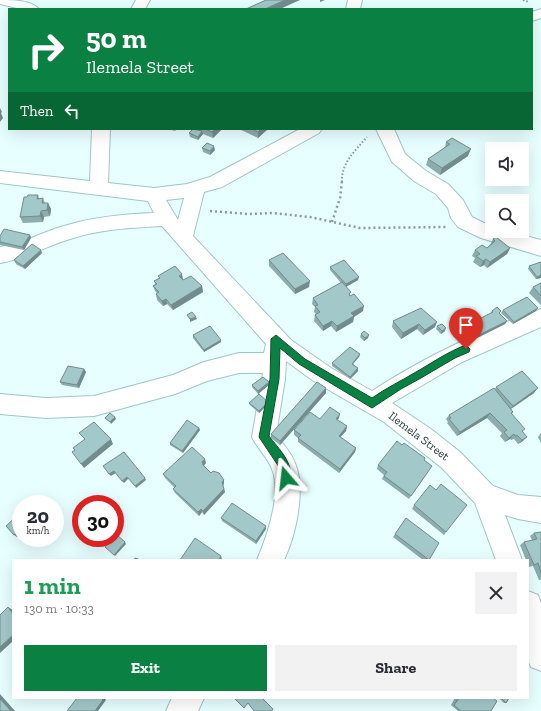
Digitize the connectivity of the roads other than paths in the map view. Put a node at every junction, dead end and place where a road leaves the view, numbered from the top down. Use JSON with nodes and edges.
{"nodes":[{"id":1,"x":0,"y":0,"type":"edge"},
{"id":2,"x":30,"y":8,"type":"edge"},
{"id":3,"x":100,"y":130,"type":"edge"},
{"id":4,"x":311,"y":130,"type":"edge"},
{"id":5,"x":377,"y":131,"type":"edge"},
{"id":6,"x":0,"y":177,"type":"edge"},
{"id":7,"x":99,"y":188,"type":"junction"},
{"id":8,"x":196,"y":188,"type":"junction"},
{"id":9,"x":154,"y":195,"type":"junction"},
{"id":10,"x":168,"y":219,"type":"junction"},
{"id":11,"x":183,"y":237,"type":"junction"},
{"id":12,"x":541,"y":248,"type":"edge"},
{"id":13,"x":0,"y":255,"type":"edge"},
{"id":14,"x":541,"y":318,"type":"edge"},
{"id":15,"x":276,"y":339,"type":"junction"},
{"id":16,"x":274,"y":363,"type":"junction"},
{"id":17,"x":0,"y":404,"type":"edge"},
{"id":18,"x":372,"y":404,"type":"junction"},
{"id":19,"x":485,"y":495,"type":"junction"},
{"id":20,"x":541,"y":510,"type":"edge"},
{"id":21,"x":270,"y":559,"type":"edge"},
{"id":22,"x":510,"y":559,"type":"edge"},
{"id":23,"x":529,"y":609,"type":"edge"},
{"id":24,"x":541,"y":657,"type":"edge"},
{"id":25,"x":188,"y":699,"type":"edge"},
{"id":26,"x":180,"y":711,"type":"edge"}],
"edges":[{"from":1,"to":2,"type":"street"},
{"from":3,"to":7,"type":"street"},
{"from":4,"to":8,"type":"street"},
{"from":5,"to":12,"type":"street"},
{"from":6,"to":7,"type":"street"},
{"from":7,"to":9,"type":"street"},
{"from":8,"to":9,"type":"street"},
{"from":8,"to":11,"type":"street"},
{"from":9,"to":10,"type":"street","name":"Ilemela Street"},
{"from":10,"to":11,"type":"street","name":"Ilemela Street"},
{"from":10,"to":13,"type":"street"},
{"from":11,"to":15,"type":"street","name":"Ilemela Street"},
{"from":14,"to":18,"type":"street"},
{"from":15,"to":16,"type":"street"},
{"from":15,"to":18,"type":"street","name":"Ilemela Street"},
{"from":16,"to":17,"type":"street"},
{"from":16,"to":21,"type":"street"},
{"from":18,"to":19,"type":"street","name":"Ilemela Street"},
{"from":19,"to":20,"type":"street","name":"Ilemela Street"},
{"from":19,"to":22,"type":"street"},
{"from":23,"to":24,"type":"street"},
{"from":25,"to":26,"type":"street"}]}
